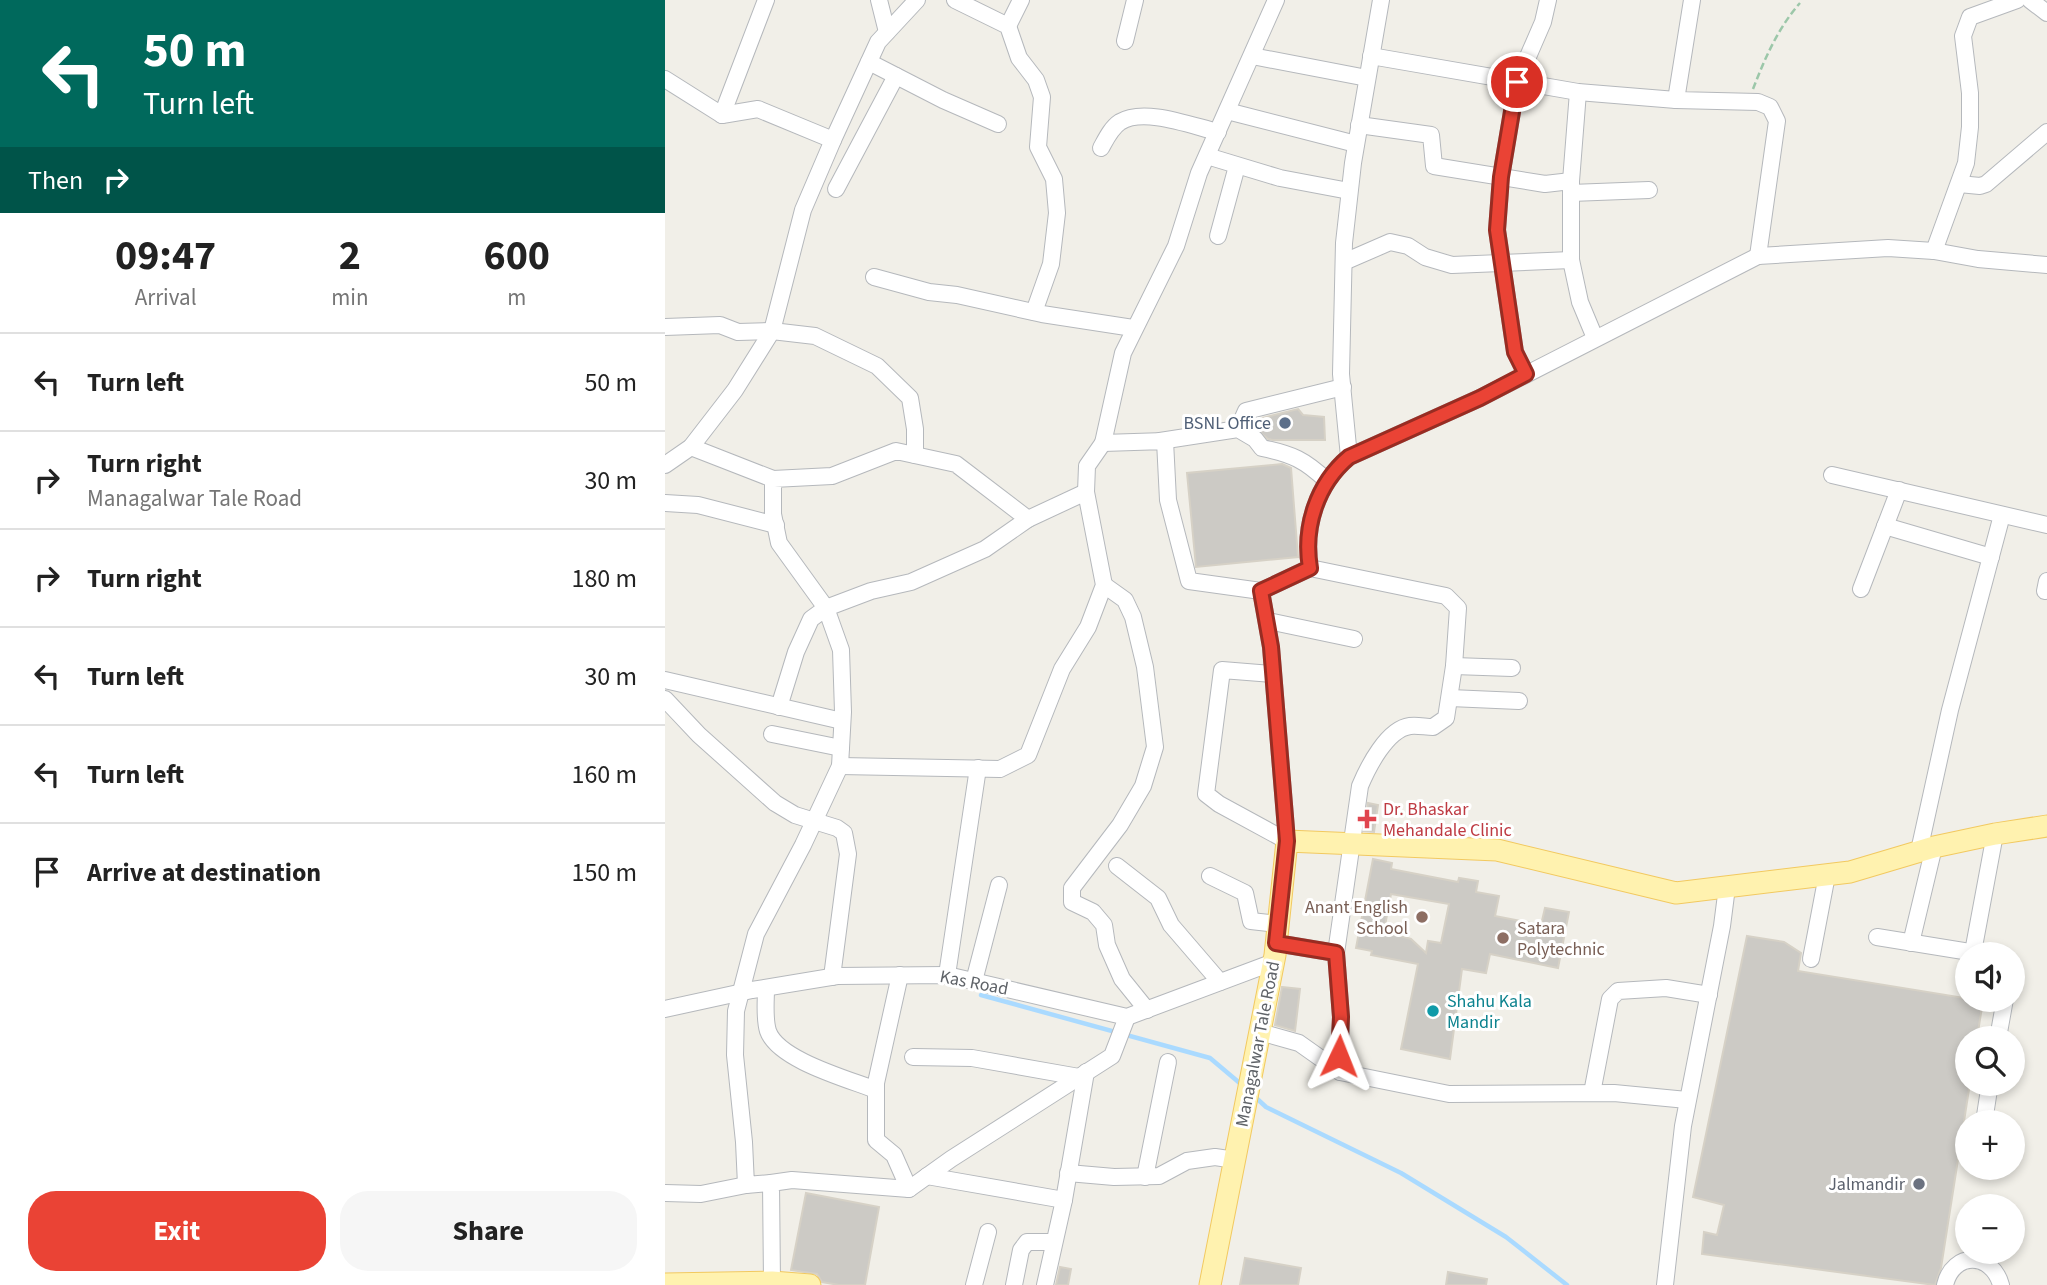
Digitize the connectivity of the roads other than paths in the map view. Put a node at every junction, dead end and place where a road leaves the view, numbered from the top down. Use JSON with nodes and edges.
{"nodes":[{"id":1,"x":766,"y":0,"type":"edge"},
{"id":2,"x":879,"y":0,"type":"edge"},
{"id":3,"x":917,"y":0,"type":"edge"},
{"id":4,"x":955,"y":0,"type":"edge"},
{"id":5,"x":1021,"y":0,"type":"edge"},
{"id":6,"x":1135,"y":0,"type":"edge"},
{"id":7,"x":1276,"y":0,"type":"edge"},
{"id":8,"x":1381,"y":0,"type":"edge"},
{"id":9,"x":1548,"y":0,"type":"edge"},
{"id":10,"x":1692,"y":0,"type":"edge"},
{"id":11,"x":1968,"y":0,"type":"edge"},
{"id":12,"x":2030,"y":0,"type":"edge"},
{"id":13,"x":2012,"y":1,"type":"edge"},
{"id":14,"x":2047,"y":13,"type":"edge"},
{"id":15,"x":1970,"y":17,"type":"junction"},
{"id":16,"x":1008,"y":26,"type":"junction"},
{"id":17,"x":887,"y":32,"type":"junction"},
{"id":18,"x":1125,"y":41,"type":"dead end"},
{"id":19,"x":1252,"y":56,"type":"junction"},
{"id":20,"x":1371,"y":56,"type":"junction"},
{"id":21,"x":869,"y":62,"type":"junction"},
{"id":22,"x":896,"y":76,"type":"junction"},
{"id":23,"x":1367,"y":78,"type":"junction"},
{"id":24,"x":665,"y":79,"type":"edge"},
{"id":25,"x":1517,"y":82,"type":"junction"},
{"id":26,"x":1578,"y":92,"type":"junction"},
{"id":27,"x":1676,"y":100,"type":"junction"},
{"id":28,"x":1227,"y":111,"type":"junction"},
{"id":29,"x":722,"y":115,"type":"junction"},
{"id":30,"x":998,"y":124,"type":"dead end"},
{"id":31,"x":1359,"y":125,"type":"junction"},
{"id":32,"x":1218,"y":132,"type":"junction"},
{"id":33,"x":2047,"y":132,"type":"edge"},
{"id":34,"x":833,"y":140,"type":"junction"},
{"id":35,"x":1356,"y":145,"type":"junction"},
{"id":36,"x":1101,"y":148,"type":"dead end"},
{"id":37,"x":1207,"y":156,"type":"junction"},
{"id":38,"x":1237,"y":166,"type":"junction"},
{"id":39,"x":1501,"y":177,"type":"junction"},
{"id":40,"x":1959,"y":184,"type":"junction"},
{"id":41,"x":1571,"y":187,"type":"junction"},
{"id":42,"x":836,"y":190,"type":"dead end"},
{"id":43,"x":1649,"y":190,"type":"dead end"},
{"id":44,"x":1349,"y":191,"type":"junction"},
{"id":45,"x":1219,"y":236,"type":"dead end"},
{"id":46,"x":1934,"y":251,"type":"junction"},
{"id":47,"x":1758,"y":256,"type":"junction"},
{"id":48,"x":1571,"y":260,"type":"junction"},
{"id":49,"x":1343,"y":262,"type":"junction"},
{"id":50,"x":1503,"y":263,"type":"junction"},
{"id":51,"x":2047,"y":265,"type":"edge"},
{"id":52,"x":874,"y":277,"type":"dead end"},
{"id":53,"x":1034,"y":312,"type":"junction"},
{"id":54,"x":665,"y":327,"type":"edge"},
{"id":55,"x":1133,"y":328,"type":"junction"},
{"id":56,"x":772,"y":331,"type":"junction"},
{"id":57,"x":1595,"y":338,"type":"junction"},
{"id":58,"x":1526,"y":374,"type":"junction"},
{"id":59,"x":1343,"y":387,"type":"junction"},
{"id":60,"x":1238,"y":429,"type":"junction"},
{"id":61,"x":1160,"y":441,"type":"junction"},
{"id":62,"x":1103,"y":443,"type":"junction"},
{"id":63,"x":691,"y":447,"type":"junction"},
{"id":64,"x":915,"y":455,"type":"junction"},
{"id":65,"x":1349,"y":457,"type":"junction"},
{"id":66,"x":665,"y":465,"type":"edge"},
{"id":67,"x":1832,"y":475,"type":"dead end"},
{"id":68,"x":773,"y":479,"type":"junction"},
{"id":69,"x":1327,"y":481,"type":"junction"},
{"id":70,"x":1899,"y":490,"type":"junction"},
{"id":71,"x":1086,"y":492,"type":"junction"},
{"id":72,"x":665,"y":503,"type":"edge"},
{"id":73,"x":2003,"y":515,"type":"junction"},
{"id":74,"x":1028,"y":519,"type":"junction"},
{"id":75,"x":776,"y":525,"type":"junction"},
{"id":76,"x":2047,"y":525,"type":"edge"},
{"id":77,"x":1885,"y":526,"type":"junction"},
{"id":78,"x":1991,"y":557,"type":"junction"},
{"id":79,"x":1310,"y":568,"type":"junction"},
{"id":80,"x":1104,"y":586,"type":"junction"},
{"id":81,"x":1861,"y":589,"type":"dead end"},
{"id":82,"x":1261,"y":591,"type":"junction"},
{"id":83,"x":826,"y":608,"type":"junction"},
{"id":84,"x":1268,"y":621,"type":"junction"},
{"id":85,"x":1354,"y":639,"type":"dead end"},
{"id":86,"x":1454,"y":666,"type":"junction"},
{"id":87,"x":1512,"y":668,"type":"dead end"},
{"id":88,"x":1273,"y":674,"type":"junction"},
{"id":89,"x":665,"y":680,"type":"edge"},
{"id":90,"x":1450,"y":698,"type":"junction"},
{"id":91,"x":665,"y":699,"type":"edge"},
{"id":92,"x":1519,"y":701,"type":"dead end"},
{"id":93,"x":779,"y":707,"type":"junction"},
{"id":94,"x":842,"y":721,"type":"junction"},
{"id":95,"x":772,"y":734,"type":"dead end"},
{"id":96,"x":841,"y":748,"type":"junction"},
{"id":97,"x":840,"y":766,"type":"junction"},
{"id":98,"x":978,"y":768,"type":"junction"},
{"id":99,"x":814,"y":821,"type":"junction"},
{"id":100,"x":2047,"y":826,"type":"edge"},
{"id":101,"x":1995,"y":834,"type":"junction"},
{"id":102,"x":1287,"y":841,"type":"junction"},
{"id":103,"x":1350,"y":844,"type":"junction"},
{"id":104,"x":1927,"y":849,"type":"junction"},
{"id":105,"x":1117,"y":866,"type":"dead end"},
{"id":106,"x":1827,"y":875,"type":"junction"},
{"id":107,"x":1210,"y":876,"type":"dead end"},
{"id":108,"x":999,"y":885,"type":"dead end"},
{"id":109,"x":1727,"y":887,"type":"junction"},
{"id":110,"x":1877,"y":937,"type":"dead end"},
{"id":111,"x":1979,"y":942,"type":"edge"},
{"id":112,"x":1276,"y":943,"type":"junction"},
{"id":113,"x":1911,"y":943,"type":"junction"},
{"id":114,"x":1955,"y":950,"type":"edge"},
{"id":115,"x":1336,"y":953,"type":"junction"},
{"id":116,"x":1811,"y":959,"type":"dead end"},
{"id":117,"x":900,"y":975,"type":"junction"},
{"id":118,"x":947,"y":975,"type":"junction"},
{"id":119,"x":832,"y":977,"type":"junction"},
{"id":120,"x":974,"y":981,"type":"junction"},
{"id":121,"x":1220,"y":982,"type":"junction"},
{"id":122,"x":766,"y":988,"type":"junction"},
{"id":123,"x":741,"y":992,"type":"junction"},
{"id":124,"x":1709,"y":995,"type":"junction"},
{"id":125,"x":665,"y":1009,"type":"edge"},
{"id":126,"x":1147,"y":1010,"type":"junction"},
{"id":127,"x":1127,"y":1017,"type":"junction"},
{"id":128,"x":1261,"y":1032,"type":"junction"},
{"id":129,"x":913,"y":1057,"type":"dead end"},
{"id":130,"x":1168,"y":1062,"type":"dead end"},
{"id":131,"x":1339,"y":1072,"type":"junction"},
{"id":132,"x":1082,"y":1075,"type":"junction"},
{"id":133,"x":876,"y":1090,"type":"junction"},
{"id":134,"x":1593,"y":1093,"type":"junction"},
{"id":135,"x":1687,"y":1100,"type":"junction"},
{"id":136,"x":1235,"y":1160,"type":"junction"},
{"id":137,"x":1068,"y":1173,"type":"junction"},
{"id":138,"x":927,"y":1176,"type":"junction"},
{"id":139,"x":1145,"y":1177,"type":"junction"},
{"id":140,"x":771,"y":1183,"type":"junction"},
{"id":141,"x":746,"y":1185,"type":"junction"},
{"id":142,"x":909,"y":1189,"type":"junction"},
{"id":143,"x":665,"y":1193,"type":"edge"},
{"id":144,"x":1064,"y":1200,"type":"junction"},
{"id":145,"x":988,"y":1232,"type":"dead end"},
{"id":146,"x":1054,"y":1242,"type":"junction"},
{"id":147,"x":774,"y":1283,"type":"edge"},
{"id":148,"x":669,"y":1284,"type":"edge"},
{"id":149,"x":810,"y":1285,"type":"edge"},
{"id":150,"x":974,"y":1285,"type":"edge"},
{"id":151,"x":1014,"y":1285,"type":"edge"},
{"id":152,"x":1045,"y":1285,"type":"edge"},
{"id":153,"x":1210,"y":1285,"type":"edge"},
{"id":154,"x":1665,"y":1285,"type":"edge"},
{"id":155,"x":1945,"y":1285,"type":"edge"},
{"id":156,"x":2001,"y":1285,"type":"edge"}],
"edges":[{"from":1,"to":29,"type":"street"},
{"from":2,"to":17,"type":"street"},
{"from":3,"to":17,"type":"street"},
{"from":4,"to":16,"type":"street"},
{"from":5,"to":16,"type":"street"},
{"from":6,"to":18,"type":"street"},
{"from":7,"to":19,"type":"street"},
{"from":8,"to":20,"type":"street"},
{"from":9,"to":25,"type":"street"},
{"from":10,"to":27,"type":"street"},
{"from":11,"to":15,"type":"street"},
{"from":12,"to":14,"type":"street"},
{"from":13,"to":15,"type":"street"},
{"from":15,"to":40,"type":"street"},
{"from":16,"to":53,"type":"street"},
{"from":17,"to":21,"type":"street"},
{"from":19,"to":23,"type":"street"},
{"from":19,"to":28,"type":"street"},
{"from":20,"to":23,"type":"street"},
{"from":20,"to":25,"type":"street"},
{"from":21,"to":22,"type":"street"},
{"from":21,"to":34,"type":"street"},
{"from":22,"to":30,"type":"street"},
{"from":22,"to":42,"type":"street"},
{"from":23,"to":31,"type":"street"},
{"from":24,"to":29,"type":"street"},
{"from":25,"to":26,"type":"street"},
{"from":25,"to":39,"type":"street"},
{"from":26,"to":27,"type":"street"},
{"from":26,"to":41,"type":"street"},
{"from":27,"to":47,"type":"street"},
{"from":28,"to":32,"type":"street"},
{"from":28,"to":35,"type":"street"},
{"from":29,"to":34,"type":"street"},
{"from":31,"to":35,"type":"street"},
{"from":31,"to":39,"type":"street"},
{"from":32,"to":36,"type":"street"},
{"from":32,"to":37,"type":"street"},
{"from":33,"to":40,"type":"street"},
{"from":34,"to":56,"type":"street"},
{"from":35,"to":44,"type":"street"},
{"from":37,"to":38,"type":"street"},
{"from":37,"to":55,"type":"street"},
{"from":38,"to":44,"type":"street"},
{"from":38,"to":45,"type":"street"},
{"from":39,"to":41,"type":"street"},
{"from":39,"to":50,"type":"street"},
{"from":40,"to":46,"type":"street"},
{"from":41,"to":43,"type":"street"},
{"from":41,"to":48,"type":"street"},
{"from":44,"to":49,"type":"street"},
{"from":46,"to":47,"type":"street"},
{"from":46,"to":51,"type":"street"},
{"from":47,"to":57,"type":"street"},
{"from":48,"to":50,"type":"street"},
{"from":48,"to":57,"type":"street"},
{"from":49,"to":50,"type":"street"},
{"from":49,"to":59,"type":"street"},
{"from":50,"to":58,"type":"street"},
{"from":52,"to":53,"type":"street"},
{"from":53,"to":55,"type":"street"},
{"from":54,"to":56,"type":"street"},
{"from":55,"to":62,"type":"street"},
{"from":56,"to":63,"type":"street"},
{"from":56,"to":64,"type":"street"},
{"from":57,"to":58,"type":"street"},
{"from":58,"to":65,"type":"street"},
{"from":59,"to":60,"type":"street"},
{"from":59,"to":65,"type":"street"},
{"from":60,"to":61,"type":"street"},
{"from":60,"to":69,"type":"street"},
{"from":61,"to":62,"type":"street"},
{"from":61,"to":82,"type":"street"},
{"from":62,"to":71,"type":"street"},
{"from":63,"to":66,"type":"street"},
{"from":63,"to":68,"type":"street"},
{"from":64,"to":68,"type":"street"},
{"from":64,"to":74,"type":"street"},
{"from":65,"to":69,"type":"street"},
{"from":67,"to":70,"type":"street"},
{"from":68,"to":75,"type":"street"},
{"from":69,"to":79,"type":"street"},
{"from":70,"to":73,"type":"street"},
{"from":70,"to":77,"type":"street"},
{"from":71,"to":74,"type":"street"},
{"from":71,"to":80,"type":"street"},
{"from":72,"to":75,"type":"street"},
{"from":73,"to":76,"type":"street"},
{"from":73,"to":78,"type":"street"},
{"from":74,"to":83,"type":"street"},
{"from":75,"to":83,"type":"street"},
{"from":77,"to":78,"type":"street"},
{"from":77,"to":81,"type":"street"},
{"from":78,"to":104,"type":"street"},
{"from":79,"to":82,"type":"street"},
{"from":79,"to":86,"type":"street"},
{"from":80,"to":98,"type":"street"},
{"from":80,"to":126,"type":"street"},
{"from":82,"to":84,"type":"street","name":"Managalwar Tale Road"},
{"from":83,"to":93,"type":"street"},
{"from":83,"to":94,"type":"street"},
{"from":84,"to":85,"type":"street"},
{"from":84,"to":88,"type":"street","name":"Managalwar Tale Road"},
{"from":86,"to":87,"type":"street"},
{"from":86,"to":90,"type":"street"},
{"from":88,"to":102,"type":"street","name":"Managalwar Tale Road"},
{"from":88,"to":102,"type":"street"},
{"from":89,"to":93,"type":"street"},
{"from":90,"to":92,"type":"street"},
{"from":90,"to":103,"type":"street"},
{"from":91,"to":99,"type":"street"},
{"from":93,"to":94,"type":"street"},
{"from":94,"to":96,"type":"street"},
{"from":95,"to":96,"type":"street"},
{"from":96,"to":97,"type":"street"},
{"from":97,"to":98,"type":"street"},
{"from":97,"to":99,"type":"street"},
{"from":98,"to":118,"type":"street"},
{"from":99,"to":119,"type":"street"},
{"from":99,"to":123,"type":"street"},
{"from":100,"to":101,"type":"main road"},
{"from":101,"to":104,"type":"main road"},
{"from":101,"to":111,"type":"street"},
{"from":102,"to":103,"type":"main road"},
{"from":102,"to":112,"type":"main road","name":"Managalwar Tale Road"},
{"from":103,"to":109,"type":"main road"},
{"from":103,"to":115,"type":"street"},
{"from":104,"to":106,"type":"main road"},
{"from":104,"to":113,"type":"street"},
{"from":105,"to":121,"type":"street"},
{"from":106,"to":109,"type":"main road"},
{"from":106,"to":116,"type":"street"},
{"from":107,"to":112,"type":"street"},
{"from":108,"to":120,"type":"street"},
{"from":109,"to":124,"type":"street"},
{"from":110,"to":113,"type":"street"},
{"from":112,"to":115,"type":"street"},
{"from":112,"to":121,"type":"street"},
{"from":112,"to":128,"type":"main road","name":"Managalwar Tale Road"},
{"from":113,"to":114,"type":"street"},
{"from":115,"to":131,"type":"street"},
{"from":117,"to":118,"type":"street","name":"Kas Road"},
{"from":117,"to":119,"type":"street","name":"Kas Road"},
{"from":117,"to":133,"type":"street"},
{"from":118,"to":120,"type":"street","name":"Kas Road"},
{"from":119,"to":122,"type":"street","name":"Kas Road"},
{"from":120,"to":127,"type":"street","name":"Kas Road"},
{"from":121,"to":126,"type":"street"},
{"from":122,"to":123,"type":"street","name":"Kas Road"},
{"from":122,"to":133,"type":"street"},
{"from":123,"to":125,"type":"street","name":"Kas Road"},
{"from":123,"to":141,"type":"street"},
{"from":124,"to":134,"type":"street"},
{"from":124,"to":135,"type":"street"},
{"from":126,"to":127,"type":"street"},
{"from":127,"to":132,"type":"street"},
{"from":128,"to":131,"type":"street"},
{"from":128,"to":136,"type":"main road","name":"Managalwar Tale Road"},
{"from":129,"to":132,"type":"street"},
{"from":130,"to":139,"type":"street"},
{"from":131,"to":134,"type":"street"},
{"from":132,"to":137,"type":"street"},
{"from":132,"to":138,"type":"street"},
{"from":133,"to":142,"type":"street"},
{"from":134,"to":135,"type":"street"},
{"from":135,"to":154,"type":"street"},
{"from":136,"to":139,"type":"street"},
{"from":136,"to":153,"type":"main road","name":"Managalwar Tale Road"},
{"from":137,"to":139,"type":"street"},
{"from":137,"to":144,"type":"street"},
{"from":138,"to":142,"type":"street"},
{"from":138,"to":144,"type":"street"},
{"from":140,"to":141,"type":"street"},
{"from":140,"to":142,"type":"street"},
{"from":140,"to":147,"type":"street"},
{"from":141,"to":143,"type":"street"},
{"from":144,"to":146,"type":"street"},
{"from":145,"to":150,"type":"street"},
{"from":146,"to":151,"type":"street"},
{"from":146,"to":152,"type":"street"},
{"from":147,"to":148,"type":"main road"},
{"from":147,"to":149,"type":"main road"},
{"from":155,"to":156,"type":"street"}]}
